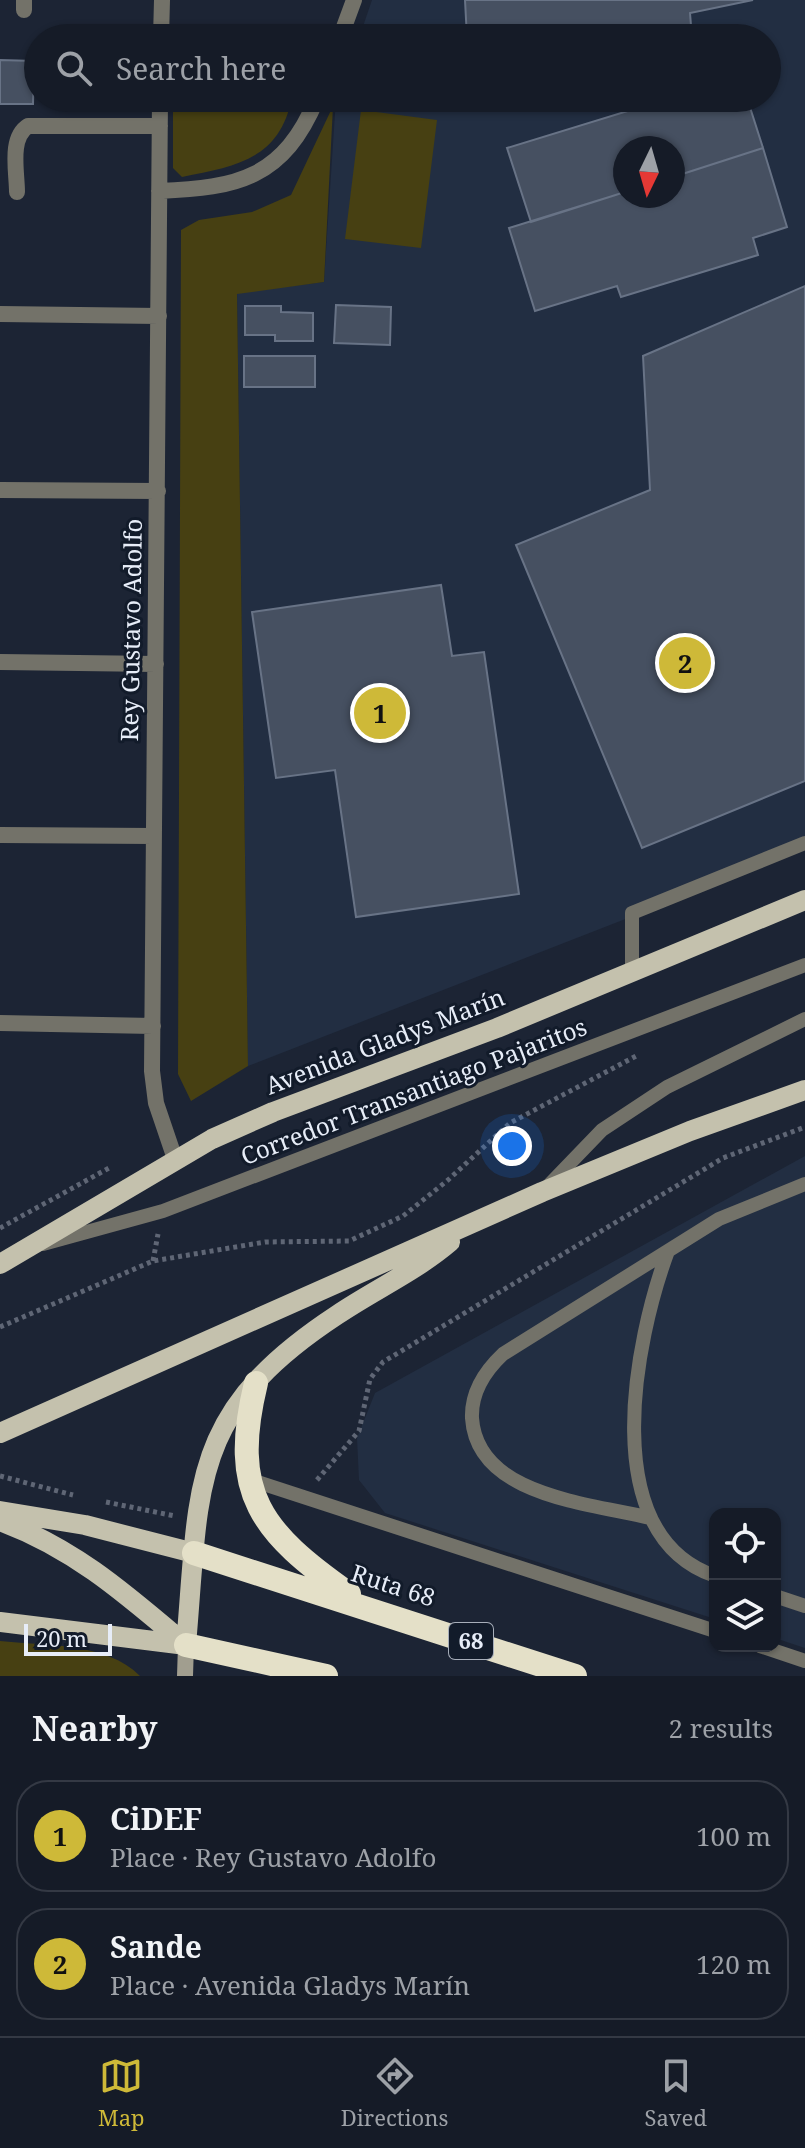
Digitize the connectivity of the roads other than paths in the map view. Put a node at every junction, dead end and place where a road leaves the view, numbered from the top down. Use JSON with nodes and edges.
{"nodes":[{"id":1,"x":162,"y":0,"type":"edge"},
{"id":2,"x":354,"y":0,"type":"edge"},
{"id":3,"x":161,"y":24,"type":"edge"},
{"id":4,"x":345,"y":24,"type":"edge"},
{"id":5,"x":160,"y":112,"type":"edge"},
{"id":6,"x":311,"y":112,"type":"edge"},
{"id":7,"x":160,"y":126,"type":"junction"},
{"id":8,"x":159,"y":191,"type":"junction"},
{"id":9,"x":17,"y":192,"type":"dead end"},
{"id":10,"x":0,"y":314,"type":"edge"},
{"id":11,"x":159,"y":316,"type":"junction"},
{"id":12,"x":0,"y":490,"type":"edge"},
{"id":13,"x":158,"y":491,"type":"junction"},
{"id":14,"x":0,"y":662,"type":"edge"},
{"id":15,"x":156,"y":664,"type":"junction"},
{"id":16,"x":0,"y":835,"type":"edge"},
{"id":17,"x":154,"y":836,"type":"junction"},
{"id":18,"x":805,"y":843,"type":"edge"},
{"id":19,"x":805,"y":900,"type":"edge"},
{"id":20,"x":805,"y":965,"type":"edge"},
{"id":21,"x":632,"y":972,"type":"junction"},
{"id":22,"x":805,"y":1019,"type":"edge"},
{"id":23,"x":0,"y":1023,"type":"edge"},
{"id":24,"x":153,"y":1026,"type":"junction"},
{"id":25,"x":805,"y":1090,"type":"edge"},
{"id":26,"x":175,"y":1159,"type":"junction"},
{"id":27,"x":805,"y":1184,"type":"edge"},
{"id":28,"x":542,"y":1192,"type":"junction"},
{"id":29,"x":474,"y":1221,"type":"junction"},
{"id":30,"x":34,"y":1247,"type":"junction"},
{"id":31,"x":668,"y":1251,"type":"junction"},
{"id":32,"x":0,"y":1264,"type":"edge"},
{"id":33,"x":256,"y":1383,"type":"junction"},
{"id":34,"x":0,"y":1433,"type":"edge"},
{"id":35,"x":248,"y":1479,"type":"junction"},
{"id":36,"x":0,"y":1511,"type":"edge"},
{"id":37,"x":650,"y":1518,"type":"junction"},
{"id":38,"x":0,"y":1521,"type":"edge"},
{"id":39,"x":194,"y":1553,"type":"junction"},
{"id":40,"x":709,"y":1573,"type":"edge"},
{"id":41,"x":781,"y":1598,"type":"edge"},
{"id":42,"x":805,"y":1606,"type":"edge"},
{"id":43,"x":367,"y":1607,"type":"junction"},
{"id":44,"x":0,"y":1622,"type":"edge"},
{"id":45,"x":709,"y":1629,"type":"edge"},
{"id":46,"x":186,"y":1645,"type":"junction"},
{"id":47,"x":778,"y":1652,"type":"edge"},
{"id":48,"x":805,"y":1661,"type":"edge"},
{"id":49,"x":185,"y":1676,"type":"edge"},
{"id":50,"x":326,"y":1676,"type":"edge"},
{"id":51,"x":575,"y":1676,"type":"edge"}],
"edges":[{"from":1,"to":3,"type":"street"},
{"from":2,"to":4,"type":"street"},
{"from":5,"to":7,"type":"street","name":"Rey Gustavo Adolfo"},
{"from":6,"to":8,"type":"street"},
{"from":7,"to":8,"type":"street","name":"Rey Gustavo Adolfo"},
{"from":7,"to":9,"type":"street"},
{"from":8,"to":11,"type":"street","name":"Rey Gustavo Adolfo"},
{"from":10,"to":11,"type":"street"},
{"from":11,"to":13,"type":"street","name":"Rey Gustavo Adolfo"},
{"from":12,"to":13,"type":"street"},
{"from":13,"to":15,"type":"street","name":"Rey Gustavo Adolfo"},
{"from":14,"to":15,"type":"street"},
{"from":15,"to":17,"type":"street","name":"Rey Gustavo Adolfo"},
{"from":16,"to":17,"type":"street"},
{"from":17,"to":24,"type":"street","name":"Rey Gustavo Adolfo"},
{"from":18,"to":21,"type":"lane"},
{"from":19,"to":21,"type":"main road","name":"Avenida Gladys Marín"},
{"from":20,"to":30,"type":"lane","name":"Corredor Transantiago Pajaritos"},
{"from":21,"to":26,"type":"main road","name":"Avenida Gladys Marín"},
{"from":22,"to":28,"type":"lane"},
{"from":23,"to":24,"type":"street"},
{"from":24,"to":26,"type":"street","name":"Rey Gustavo Adolfo"},
{"from":25,"to":28,"type":"main road"},
{"from":26,"to":30,"type":"main road","name":"Avenida Gladys Marín"},
{"from":27,"to":31,"type":"lane"},
{"from":28,"to":29,"type":"main road"},
{"from":29,"to":33,"type":"main road"},
{"from":29,"to":34,"type":"main road"},
{"from":30,"to":32,"type":"main road","name":"Avenida Gladys Marín"},
{"from":31,"to":37,"type":"lane"},
{"from":31,"to":37,"type":"lane"},
{"from":33,"to":35,"type":"highway"},
{"from":33,"to":39,"type":"main road"},
{"from":35,"to":43,"type":"highway"},
{"from":35,"to":45,"type":"lane"},
{"from":36,"to":39,"type":"main road","number":"68"},
{"from":37,"to":40,"type":"lane"},
{"from":38,"to":46,"type":"main road"},
{"from":39,"to":43,"type":"highway","name":"Ruta 68","number":"68"},
{"from":39,"to":46,"type":"main road"},
{"from":41,"to":42,"type":"lane"},
{"from":43,"to":51,"type":"highway","name":"Ruta 68","number":"68"},
{"from":44,"to":46,"type":"main road"},
{"from":46,"to":49,"type":"main road"},
{"from":46,"to":50,"type":"highway"},
{"from":47,"to":48,"type":"lane"}]}
